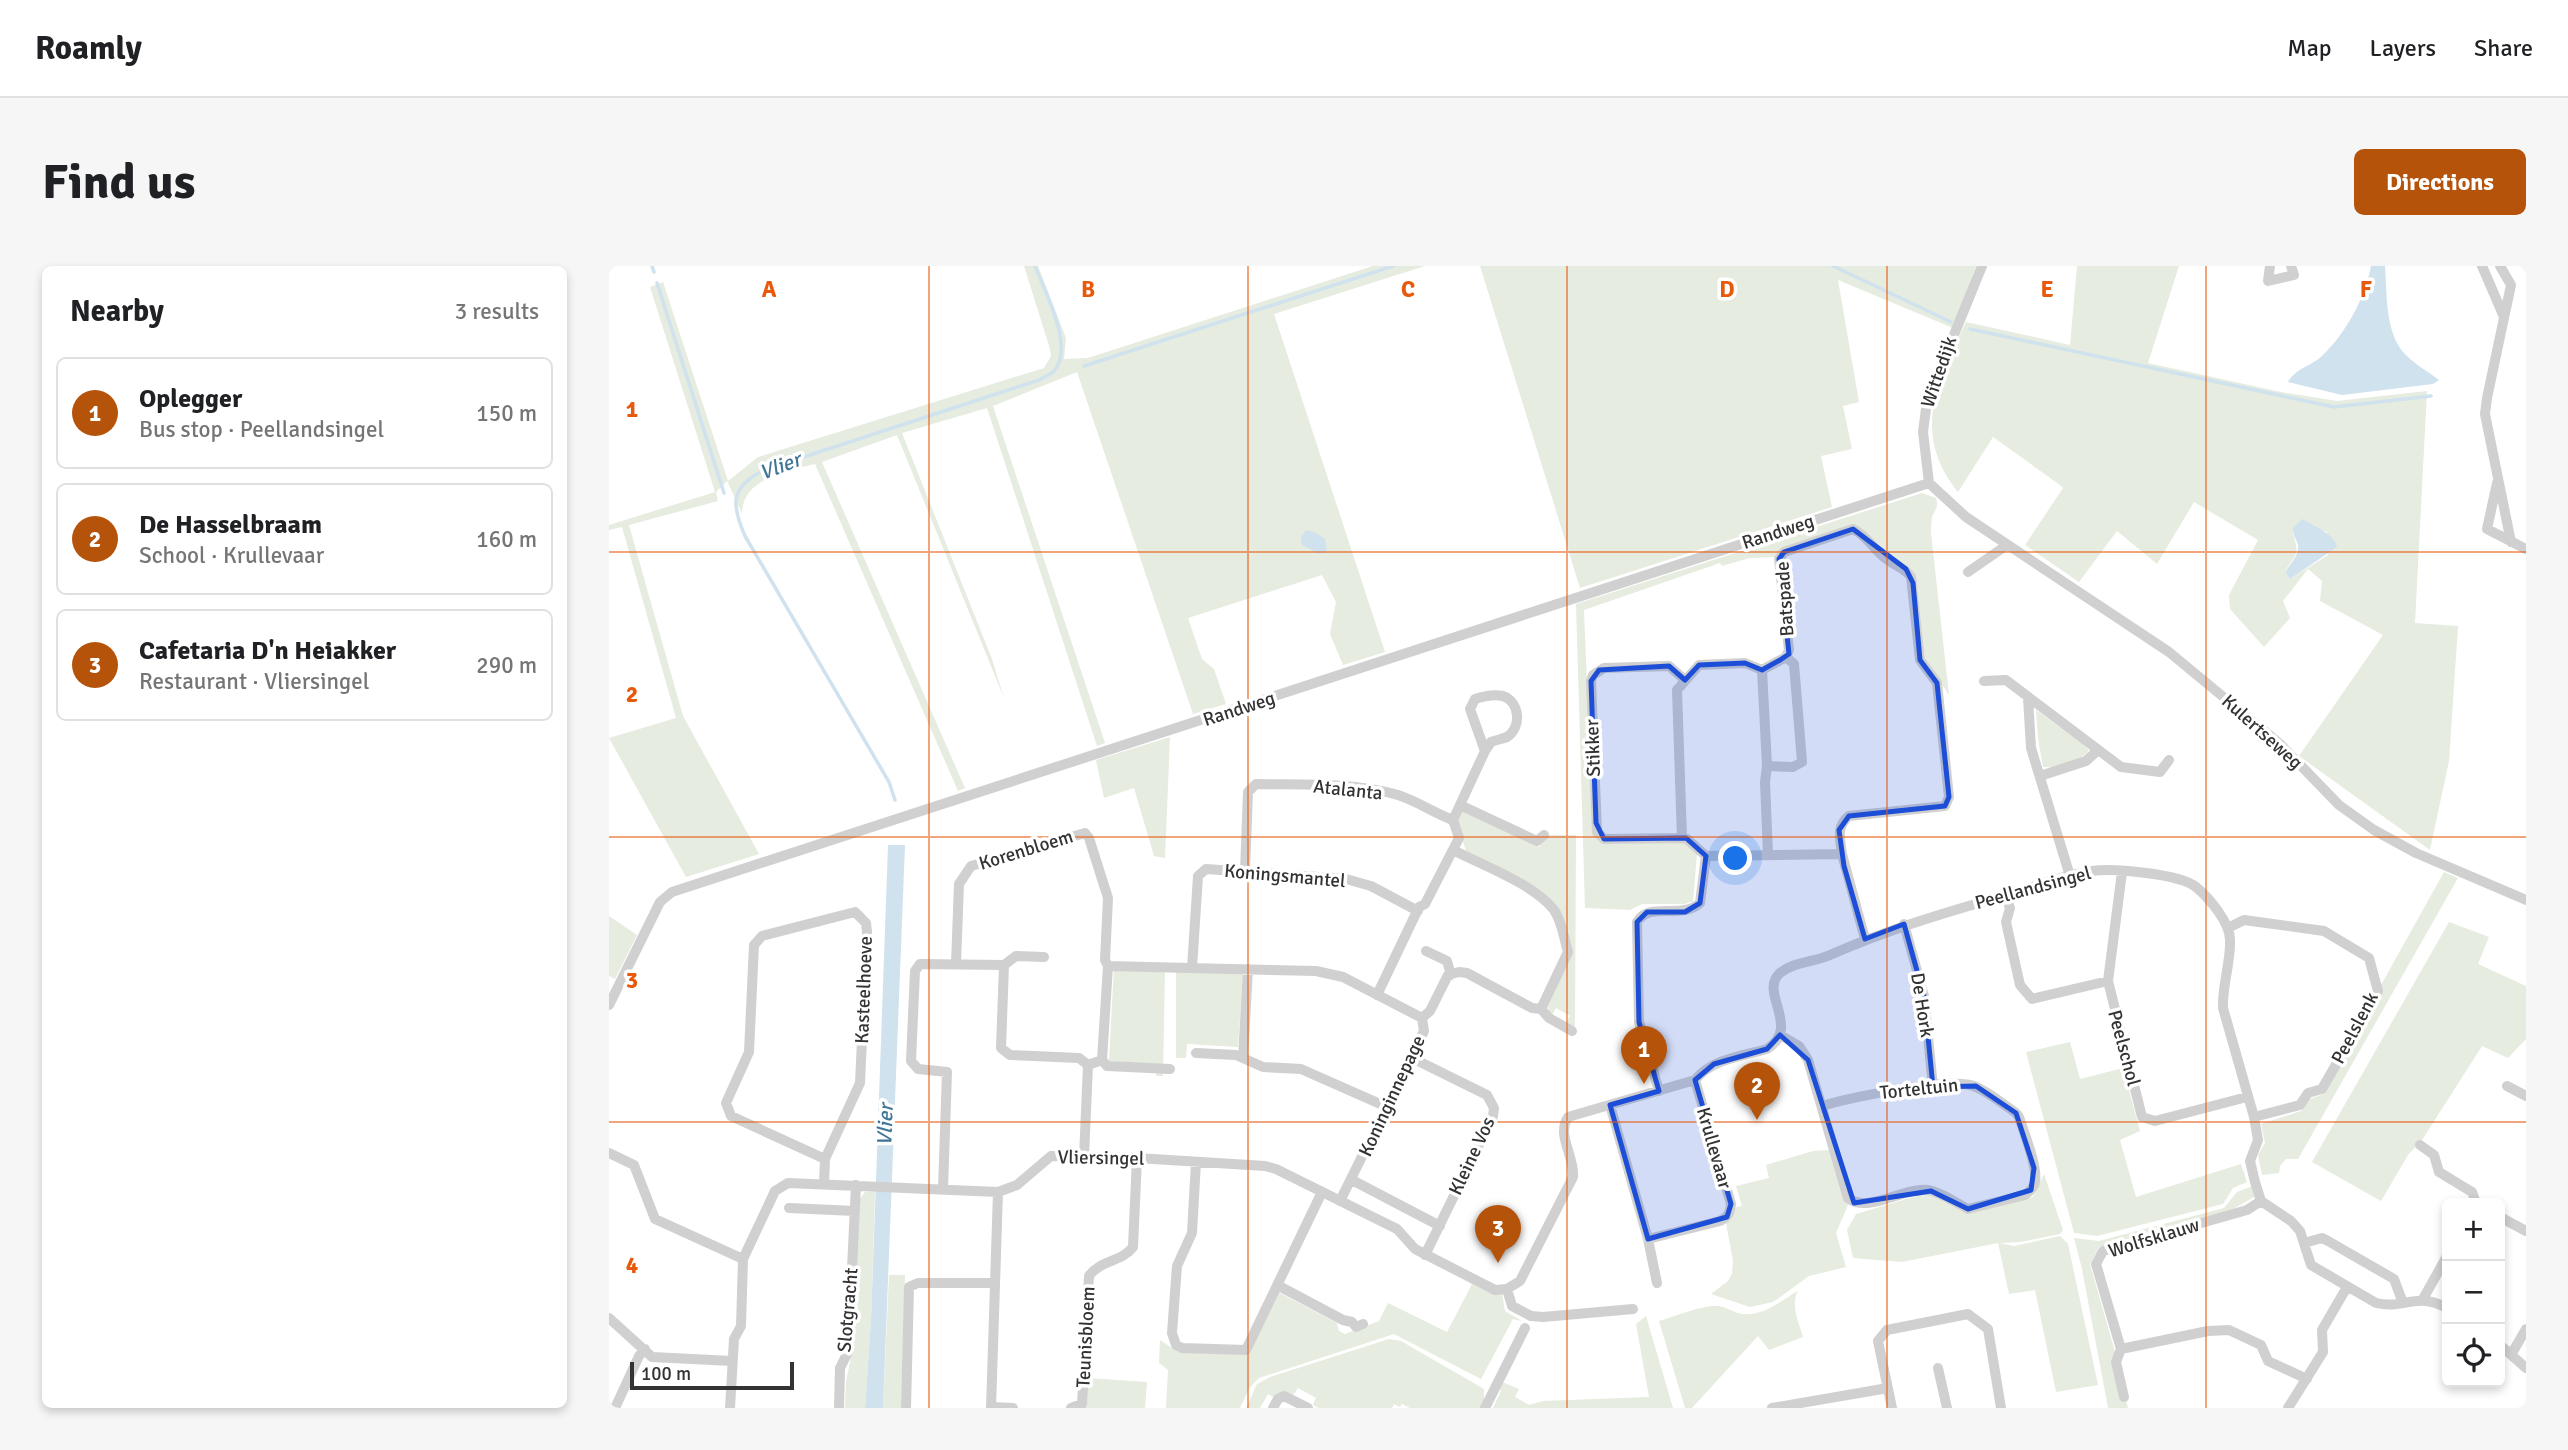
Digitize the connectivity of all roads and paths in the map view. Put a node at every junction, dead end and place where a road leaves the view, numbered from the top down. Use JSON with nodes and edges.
{"nodes":[{"id":1,"x":1982,"y":266,"type":"edge"},
{"id":2,"x":2270,"y":266,"type":"edge"},
{"id":3,"x":2291,"y":266,"type":"edge"},
{"id":4,"x":2482,"y":266,"type":"edge"},
{"id":5,"x":2500,"y":266,"type":"edge"},
{"id":6,"x":2504,"y":317,"type":"junction"},
{"id":7,"x":2498,"y":478,"type":"junction"},
{"id":8,"x":1929,"y":483,"type":"junction"},
{"id":9,"x":2511,"y":542,"type":"junction"},
{"id":10,"x":2007,"y":545,"type":"junction"},
{"id":11,"x":2526,"y":549,"type":"edge"},
{"id":12,"x":1968,"y":572,"type":"dead end"},
{"id":13,"x":1786,"y":657,"type":"junction"},
{"id":14,"x":1762,"y":670,"type":"junction"},
{"id":15,"x":1685,"y":680,"type":"junction"},
{"id":16,"x":1984,"y":681,"type":"dead end"},
{"id":17,"x":2028,"y":698,"type":"junction"},
{"id":18,"x":2098,"y":750,"type":"junction"},
{"id":19,"x":1485,"y":751,"type":"junction"},
{"id":20,"x":2169,"y":760,"type":"dead end"},
{"id":21,"x":1767,"y":766,"type":"junction"},
{"id":22,"x":2040,"y":776,"type":"junction"},
{"id":23,"x":1460,"y":805,"type":"junction"},
{"id":24,"x":1453,"y":820,"type":"junction"},
{"id":25,"x":1544,"y":835,"type":"dead end"},
{"id":26,"x":1682,"y":838,"type":"junction"},
{"id":27,"x":1453,"y":850,"type":"junction"},
{"id":28,"x":1842,"y":854,"type":"junction"},
{"id":29,"x":1768,"y":855,"type":"junction"},
{"id":30,"x":1706,"y":856,"type":"junction"},
{"id":31,"x":1245,"y":871,"type":"junction"},
{"id":32,"x":2122,"y":872,"type":"junction"},
{"id":33,"x":2070,"y":876,"type":"junction"},
{"id":34,"x":2005,"y":895,"type":"junction"},
{"id":35,"x":2526,"y":900,"type":"edge"},
{"id":36,"x":1418,"y":911,"type":"junction"},
{"id":37,"x":1904,"y":924,"type":"junction"},
{"id":38,"x":2228,"y":928,"type":"junction"},
{"id":39,"x":1865,"y":939,"type":"junction"},
{"id":40,"x":1426,"y":951,"type":"dead end"},
{"id":41,"x":1044,"y":957,"type":"dead end"},
{"id":42,"x":956,"y":964,"type":"junction"},
{"id":43,"x":1004,"y":965,"type":"junction"},
{"id":44,"x":1108,"y":965,"type":"junction"},
{"id":45,"x":1192,"y":968,"type":"junction"},
{"id":46,"x":1248,"y":968,"type":"junction"},
{"id":47,"x":1451,"y":975,"type":"junction"},
{"id":48,"x":2108,"y":981,"type":"junction"},
{"id":49,"x":1377,"y":995,"type":"junction"},
{"id":50,"x":609,"y":1004,"type":"edge"},
{"id":51,"x":1541,"y":1009,"type":"junction"},
{"id":52,"x":1422,"y":1018,"type":"junction"},
{"id":53,"x":1572,"y":1031,"type":"dead end"},
{"id":54,"x":1780,"y":1035,"type":"junction"},
{"id":55,"x":1196,"y":1053,"type":"dead end"},
{"id":56,"x":1243,"y":1058,"type":"junction"},
{"id":57,"x":1412,"y":1058,"type":"junction"},
{"id":58,"x":1102,"y":1060,"type":"junction"},
{"id":59,"x":1088,"y":1065,"type":"junction"},
{"id":60,"x":1170,"y":1069,"type":"dead end"},
{"id":61,"x":1695,"y":1080,"type":"junction"},
{"id":62,"x":2507,"y":1086,"type":"dead end"},
{"id":63,"x":1933,"y":1087,"type":"junction"},
{"id":64,"x":1659,"y":1091,"type":"junction"},
{"id":65,"x":2526,"y":1096,"type":"edge"},
{"id":66,"x":2248,"y":1097,"type":"junction"},
{"id":67,"x":1610,"y":1105,"type":"junction"},
{"id":68,"x":1822,"y":1106,"type":"junction"},
{"id":69,"x":1387,"y":1107,"type":"junction"},
{"id":70,"x":2255,"y":1117,"type":"junction"},
{"id":71,"x":2420,"y":1146,"type":"dead end"},
{"id":72,"x":609,"y":1153,"type":"edge"},
{"id":73,"x":1084,"y":1157,"type":"junction"},
{"id":74,"x":1137,"y":1158,"type":"junction"},
{"id":75,"x":825,"y":1159,"type":"junction"},
{"id":76,"x":1196,"y":1162,"type":"junction"},
{"id":77,"x":1352,"y":1180,"type":"junction"},
{"id":78,"x":824,"y":1184,"type":"junction"},
{"id":79,"x":856,"y":1185,"type":"junction"},
{"id":80,"x":943,"y":1189,"type":"junction"},
{"id":81,"x":998,"y":1192,"type":"junction"},
{"id":82,"x":1322,"y":1192,"type":"junction"},
{"id":83,"x":2475,"y":1198,"type":"edge"},
{"id":84,"x":1340,"y":1201,"type":"junction"},
{"id":85,"x":2261,"y":1201,"type":"junction"},
{"id":86,"x":789,"y":1208,"type":"dead end"},
{"id":87,"x":855,"y":1211,"type":"junction"},
{"id":88,"x":2505,"y":1220,"type":"edge"},
{"id":89,"x":1440,"y":1226,"type":"junction"},
{"id":90,"x":2526,"y":1231,"type":"edge"},
{"id":91,"x":1648,"y":1239,"type":"junction"},
{"id":92,"x":2304,"y":1243,"type":"junction"},
{"id":93,"x":1425,"y":1255,"type":"junction"},
{"id":94,"x":743,"y":1259,"type":"junction"},
{"id":95,"x":2444,"y":1261,"type":"edge"},
{"id":96,"x":993,"y":1283,"type":"junction"},
{"id":97,"x":1657,"y":1283,"type":"dead end"},
{"id":98,"x":1279,"y":1286,"type":"junction"},
{"id":99,"x":2347,"y":1287,"type":"junction"},
{"id":100,"x":1507,"y":1289,"type":"junction"},
{"id":101,"x":2423,"y":1298,"type":"junction"},
{"id":102,"x":2403,"y":1303,"type":"junction"},
{"id":103,"x":2442,"y":1306,"type":"edge"},
{"id":104,"x":1633,"y":1309,"type":"dead end"},
{"id":105,"x":609,"y":1318,"type":"edge"},
{"id":106,"x":1363,"y":1324,"type":"dead end"},
{"id":107,"x":1525,"y":1328,"type":"dead end"},
{"id":108,"x":2526,"y":1329,"type":"edge"},
{"id":109,"x":645,"y":1349,"type":"junction"},
{"id":110,"x":2121,"y":1349,"type":"junction"},
{"id":111,"x":2505,"y":1350,"type":"edge"},
{"id":112,"x":2511,"y":1355,"type":"junction"},
{"id":113,"x":732,"y":1361,"type":"junction"},
{"id":114,"x":1938,"y":1368,"type":"dead end"},
{"id":115,"x":2526,"y":1368,"type":"edge"},
{"id":116,"x":2307,"y":1379,"type":"junction"},
{"id":117,"x":1888,"y":1388,"type":"junction"},
{"id":118,"x":2123,"y":1396,"type":"dead end"},
{"id":119,"x":991,"y":1407,"type":"edge"},
{"id":120,"x":1779,"y":1407,"type":"edge"},
{"id":121,"x":615,"y":1408,"type":"edge"},
{"id":122,"x":730,"y":1408,"type":"edge"},
{"id":123,"x":839,"y":1408,"type":"edge"},
{"id":124,"x":906,"y":1408,"type":"edge"},
{"id":125,"x":1013,"y":1408,"type":"edge"},
{"id":126,"x":1071,"y":1408,"type":"edge"},
{"id":127,"x":1273,"y":1408,"type":"edge"},
{"id":128,"x":1308,"y":1408,"type":"edge"},
{"id":129,"x":1485,"y":1408,"type":"edge"},
{"id":130,"x":1892,"y":1408,"type":"edge"},
{"id":131,"x":1947,"y":1408,"type":"edge"},
{"id":132,"x":2001,"y":1408,"type":"edge"},
{"id":133,"x":2288,"y":1408,"type":"edge"}],
"edges":[{"from":1,"to":8,"type":"street","name":"Wittedijk"},
{"from":2,"to":3,"type":"street"},
{"from":4,"to":6,"type":"street"},
{"from":5,"to":6,"type":"street"},
{"from":6,"to":7,"type":"street"},
{"from":7,"to":9,"type":"street"},
{"from":7,"to":9,"type":"street"},
{"from":8,"to":10,"type":"street","name":"Kulertseweg"},
{"from":8,"to":50,"type":"street","name":"Randweg"},
{"from":9,"to":11,"type":"street"},
{"from":10,"to":12,"type":"street"},
{"from":10,"to":35,"type":"street","name":"Kulertseweg"},
{"from":13,"to":14,"type":"street","name":"Batspade"},
{"from":13,"to":21,"type":"street"},
{"from":13,"to":28,"type":"street","name":"Batspade"},
{"from":14,"to":15,"type":"street"},
{"from":14,"to":21,"type":"street"},
{"from":15,"to":26,"type":"street"},
{"from":15,"to":26,"type":"street","name":"Stikker"},
{"from":16,"to":17,"type":"street"},
{"from":17,"to":18,"type":"street"},
{"from":17,"to":22,"type":"street"},
{"from":18,"to":20,"type":"street"},
{"from":18,"to":22,"type":"street"},
{"from":19,"to":19,"type":"street"},
{"from":19,"to":23,"type":"street"},
{"from":21,"to":29,"type":"street"},
{"from":22,"to":33,"type":"street"},
{"from":23,"to":24,"type":"street"},
{"from":23,"to":25,"type":"street"},
{"from":24,"to":27,"type":"street"},
{"from":24,"to":31,"type":"street","name":"Atalanta"},
{"from":26,"to":30,"type":"street"},
{"from":27,"to":36,"type":"street"},
{"from":27,"to":51,"type":"street"},
{"from":28,"to":29,"type":"street"},
{"from":28,"to":39,"type":"street"},
{"from":29,"to":30,"type":"street"},
{"from":30,"to":64,"type":"street"},
{"from":31,"to":36,"type":"street","name":"Koningsmantel"},
{"from":31,"to":45,"type":"street","name":"Koningsmantel"},
{"from":32,"to":33,"type":"street","name":"Peellandsingel"},
{"from":32,"to":38,"type":"street","name":"Peellandsingel"},
{"from":32,"to":48,"type":"street","name":"Peelschol"},
{"from":33,"to":34,"type":"street","name":"Peellandsingel"},
{"from":34,"to":37,"type":"street","name":"Peellandsingel"},
{"from":34,"to":48,"type":"street"},
{"from":36,"to":49,"type":"street"},
{"from":37,"to":39,"type":"street","name":"Peellandsingel"},
{"from":37,"to":63,"type":"street","name":"De Hork"},
{"from":38,"to":66,"type":"street"},
{"from":38,"to":70,"type":"street","name":"Peelslenk"},
{"from":39,"to":54,"type":"street","name":"Peellandsingel"},
{"from":40,"to":47,"type":"street"},
{"from":41,"to":43,"type":"street"},
{"from":42,"to":43,"type":"street"},
{"from":42,"to":44,"type":"street","name":"Korenbloem"},
{"from":42,"to":80,"type":"street"},
{"from":43,"to":59,"type":"street"},
{"from":44,"to":45,"type":"street","name":"Koninginnepage"},
{"from":44,"to":58,"type":"street"},
{"from":45,"to":46,"type":"street","name":"Koninginnepage"},
{"from":46,"to":49,"type":"street","name":"Koninginnepage"},
{"from":46,"to":56,"type":"street"},
{"from":47,"to":51,"type":"street"},
{"from":47,"to":52,"type":"street"},
{"from":48,"to":66,"type":"street","name":"Peelschol"},
{"from":49,"to":52,"type":"street","name":"Koninginnepage"},
{"from":51,"to":53,"type":"street"},
{"from":52,"to":57,"type":"street","name":"Koninginnepage"},
{"from":54,"to":61,"type":"street"},
{"from":54,"to":68,"type":"street","name":"Torteltuin"},
{"from":55,"to":56,"type":"street"},
{"from":56,"to":69,"type":"street"},
{"from":57,"to":69,"type":"street","name":"Koninginnepage"},
{"from":57,"to":89,"type":"street","name":"Kleine Vos"},
{"from":58,"to":59,"type":"street"},
{"from":58,"to":60,"type":"street"},
{"from":59,"to":73,"type":"street"},
{"from":61,"to":64,"type":"street"},
{"from":61,"to":91,"type":"street","name":"Krullevaar"},
{"from":62,"to":65,"type":"street"},
{"from":63,"to":68,"type":"street","name":"Torteltuin"},
{"from":63,"to":68,"type":"street","name":"Torteltuin"},
{"from":64,"to":67,"type":"street"},
{"from":66,"to":70,"type":"street"},
{"from":67,"to":91,"type":"street"},
{"from":67,"to":100,"type":"street"},
{"from":69,"to":77,"type":"street","name":"Koninginnepage"},
{"from":70,"to":85,"type":"street"},
{"from":71,"to":83,"type":"street"},
{"from":72,"to":94,"type":"street"},
{"from":73,"to":74,"type":"street","name":"Vliersingel"},
{"from":73,"to":81,"type":"street","name":"Vliersingel"},
{"from":74,"to":76,"type":"street","name":"Vliersingel"},
{"from":74,"to":126,"type":"street","name":"Teunisbloem"},
{"from":75,"to":75,"type":"street","name":"Kasteelhoeve"},
{"from":75,"to":78,"type":"street","name":"Kasteelhoeve"},
{"from":76,"to":82,"type":"street","name":"Vliersingel"},
{"from":76,"to":98,"type":"street"},
{"from":77,"to":84,"type":"street","name":"Koninginnepage"},
{"from":77,"to":89,"type":"street"},
{"from":78,"to":79,"type":"street"},
{"from":78,"to":94,"type":"street"},
{"from":79,"to":80,"type":"street"},
{"from":79,"to":87,"type":"street","name":"Slotgracht"},
{"from":80,"to":81,"type":"street"},
{"from":81,"to":96,"type":"street"},
{"from":82,"to":84,"type":"street","name":"Vliersingel"},
{"from":82,"to":98,"type":"street"},
{"from":84,"to":93,"type":"street","name":"Vliersingel"},
{"from":85,"to":92,"type":"street"},
{"from":85,"to":110,"type":"street","name":"Wolfsklauw"},
{"from":86,"to":87,"type":"street"},
{"from":87,"to":123,"type":"street","name":"Slotgracht"},
{"from":88,"to":90,"type":"street"},
{"from":89,"to":93,"type":"street","name":"Kleine Vos"},
{"from":91,"to":97,"type":"street"},
{"from":92,"to":99,"type":"street"},
{"from":92,"to":102,"type":"street"},
{"from":93,"to":100,"type":"street","name":"Vliersingel"},
{"from":94,"to":113,"type":"street"},
{"from":95,"to":101,"type":"street"},
{"from":96,"to":119,"type":"street"},
{"from":96,"to":124,"type":"street"},
{"from":98,"to":106,"type":"street"},
{"from":99,"to":102,"type":"street"},
{"from":99,"to":116,"type":"street"},
{"from":100,"to":104,"type":"street"},
{"from":101,"to":102,"type":"street"},
{"from":101,"to":103,"type":"street"},
{"from":105,"to":109,"type":"street"},
{"from":107,"to":129,"type":"street"},
{"from":108,"to":112,"type":"street"},
{"from":109,"to":113,"type":"street"},
{"from":109,"to":121,"type":"street"},
{"from":110,"to":116,"type":"street"},
{"from":110,"to":118,"type":"street","name":"Wolfsklauw"},
{"from":111,"to":112,"type":"street"},
{"from":112,"to":115,"type":"street"},
{"from":113,"to":122,"type":"street"},
{"from":114,"to":131,"type":"street"},
{"from":116,"to":133,"type":"street"},
{"from":117,"to":120,"type":"street"},
{"from":117,"to":130,"type":"street"},
{"from":117,"to":132,"type":"street"},
{"from":119,"to":125,"type":"street"},
{"from":127,"to":128,"type":"street"}]}
